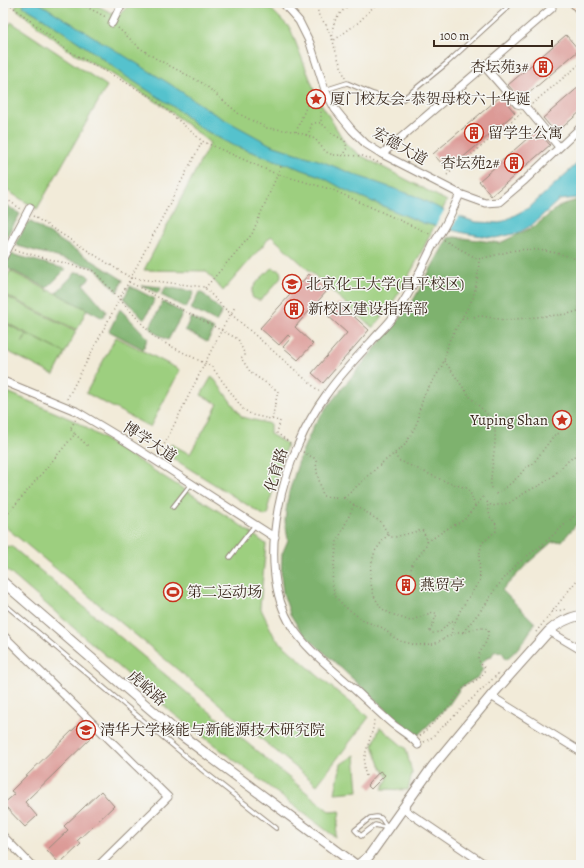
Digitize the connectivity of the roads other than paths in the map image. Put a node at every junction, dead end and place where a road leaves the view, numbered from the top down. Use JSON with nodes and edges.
{"nodes":[{"id":1,"x":124,"y":3,"type":"edge"},
{"id":2,"x":283,"y":3,"type":"edge"},
{"id":3,"x":574,"y":3,"type":"edge"},
{"id":4,"x":508,"y":7,"type":"dead end"},
{"id":5,"x":552,"y":8,"type":"dead end"},
{"id":6,"x":581,"y":10,"type":"edge"},
{"id":7,"x":112,"y":23,"type":"road end"},
{"id":8,"x":484,"y":66,"type":"junction"},
{"id":9,"x":325,"y":90,"type":"junction"},
{"id":10,"x":581,"y":127,"type":"edge"},
{"id":11,"x":560,"y":147,"type":"junction"},
{"id":12,"x":382,"y":154,"type":"junction"},
{"id":13,"x":460,"y":194,"type":"junction"},
{"id":14,"x":29,"y":210,"type":"road end"},
{"id":15,"x":3,"y":258,"type":"edge"},
{"id":16,"x":3,"y":381,"type":"edge"},
{"id":17,"x":191,"y":484,"type":"junction"},
{"id":18,"x":173,"y":507,"type":"dead end"},
{"id":19,"x":255,"y":526,"type":"junction"},
{"id":20,"x":275,"y":536,"type":"junction"},
{"id":21,"x":230,"y":557,"type":"dead end"},
{"id":22,"x":3,"y":582,"type":"edge"},
{"id":23,"x":3,"y":603,"type":"edge"},
{"id":24,"x":581,"y":615,"type":"edge"},
{"id":25,"x":549,"y":631,"type":"junction"},
{"id":26,"x":3,"y":635,"type":"edge"},
{"id":27,"x":581,"y":650,"type":"edge"},
{"id":28,"x":491,"y":696,"type":"junction"},
{"id":29,"x":417,"y":743,"type":"road end"},
{"id":30,"x":581,"y":752,"type":"edge"},
{"id":31,"x":402,"y":808,"type":"junction"},
{"id":32,"x":276,"y":828,"type":"dead end"},
{"id":33,"x":388,"y":828,"type":"junction"},
{"id":34,"x":3,"y":836,"type":"edge"},
{"id":35,"x":102,"y":864,"type":"edge"},
{"id":36,"x":31,"y":865,"type":"edge"},
{"id":37,"x":357,"y":865,"type":"edge"},
{"id":38,"x":486,"y":865,"type":"edge"}],
"edges":[{"from":1,"to":7,"type":"street"},
{"from":2,"to":9,"type":"street","name":"宏德大道"},
{"from":3,"to":6,"type":"main road"},
{"from":4,"to":9,"type":"lane"},
{"from":5,"to":8,"type":"street"},
{"from":8,"to":11,"type":"street"},
{"from":8,"to":12,"type":"street"},
{"from":9,"to":12,"type":"street","name":"宏德大道"},
{"from":10,"to":11,"type":"street","name":"宏德大道"},
{"from":11,"to":13,"type":"street","name":"宏德大道"},
{"from":12,"to":13,"type":"street","name":"宏德大道"},
{"from":13,"to":20,"type":"street","name":"化育路"},
{"from":14,"to":15,"type":"street"},
{"from":16,"to":17,"type":"street","name":"博学大道"},
{"from":17,"to":18,"type":"lane"},
{"from":17,"to":19,"type":"street","name":"博学大道"},
{"from":19,"to":20,"type":"street","name":"博学大道"},
{"from":19,"to":21,"type":"lane"},
{"from":20,"to":29,"type":"street","name":"化育路"},
{"from":22,"to":37,"type":"street","name":"虎峪路"},
{"from":23,"to":32,"type":"lane"},
{"from":24,"to":25,"type":"street"},
{"from":25,"to":27,"type":"street"},
{"from":25,"to":28,"type":"street"},
{"from":26,"to":35,"type":"street"},
{"from":28,"to":30,"type":"street"},
{"from":28,"to":31,"type":"street"},
{"from":31,"to":33,"type":"street"},
{"from":31,"to":38,"type":"street"},
{"from":33,"to":33,"type":"lane"},
{"from":33,"to":37,"type":"street"},
{"from":34,"to":36,"type":"street"}]}
